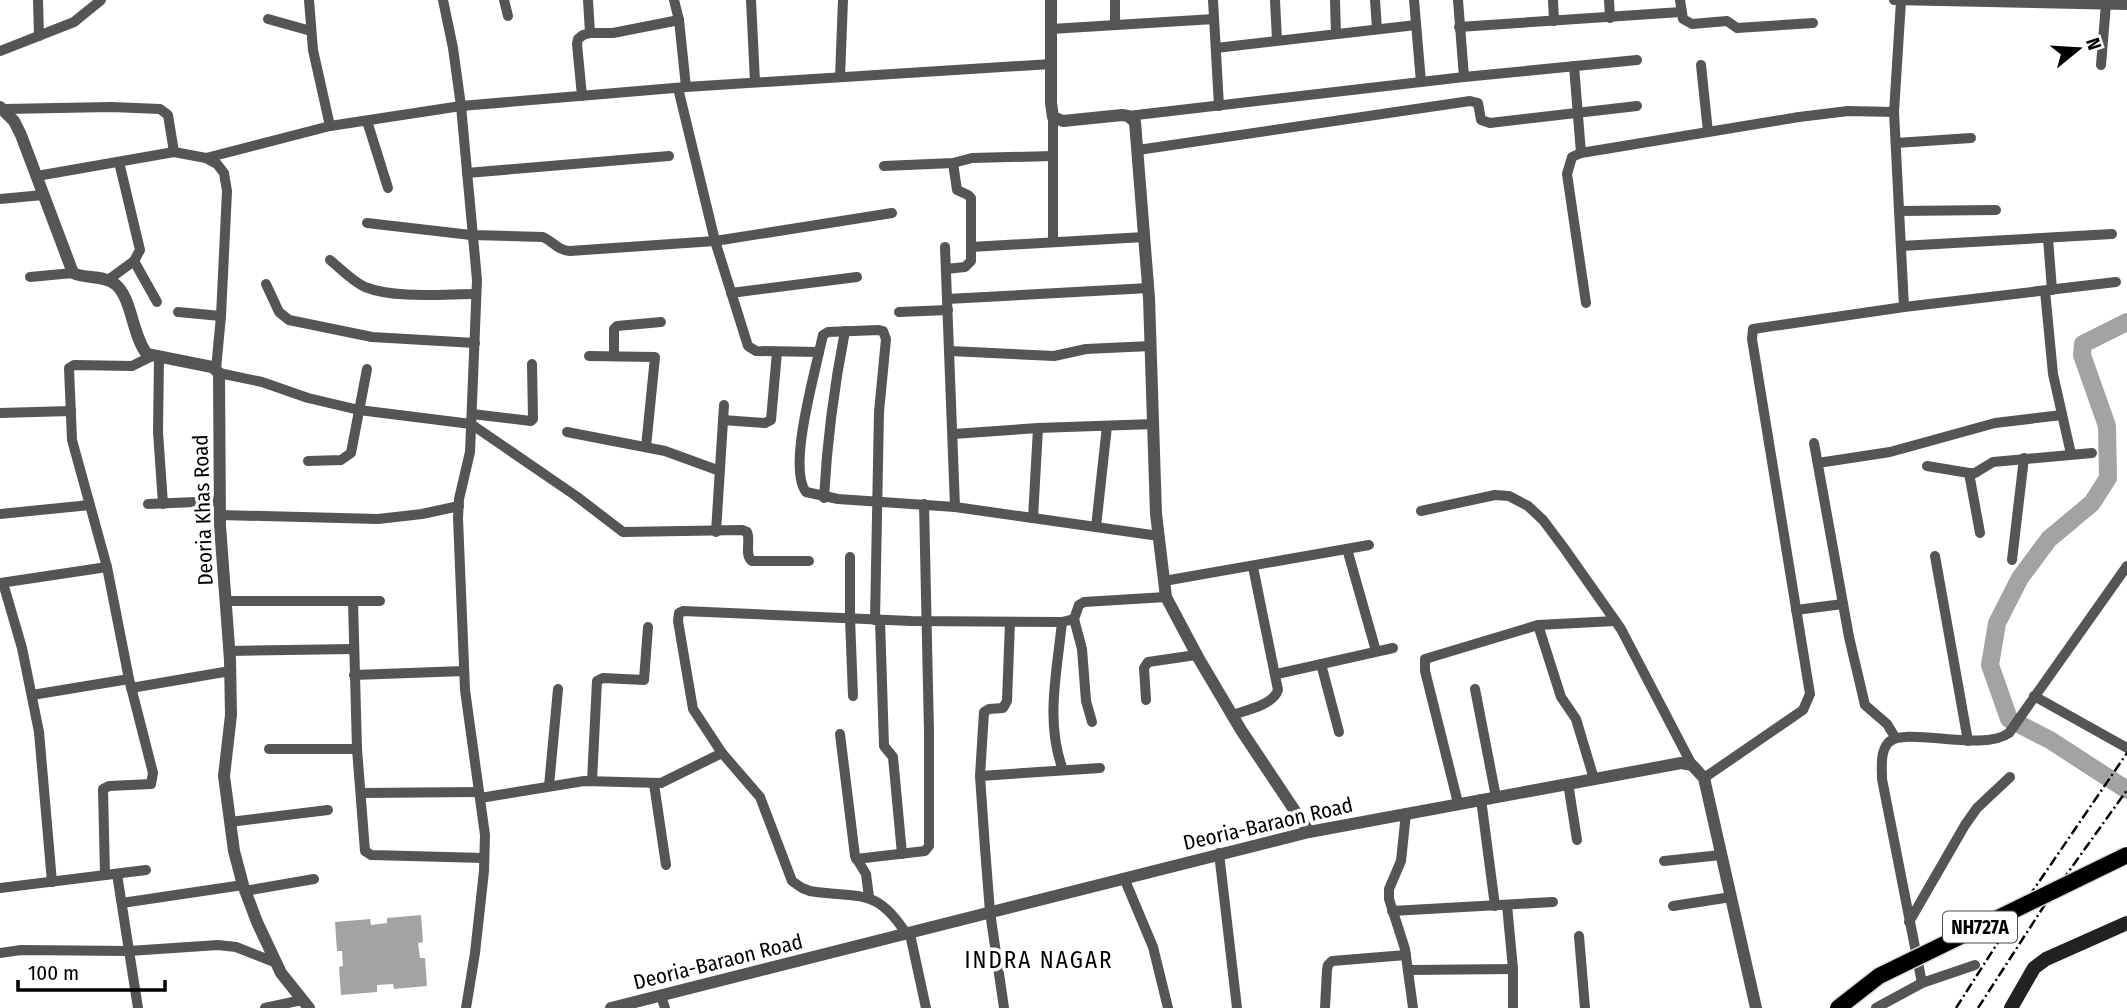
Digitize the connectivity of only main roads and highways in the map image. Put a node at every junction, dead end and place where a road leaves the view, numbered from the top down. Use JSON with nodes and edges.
{"nodes":[{"id":1,"x":2127,"y":855,"type":"edge"},
{"id":2,"x":2127,"y":923,"type":"edge"},
{"id":3,"x":1838,"y":1008,"type":"edge"},
{"id":4,"x":2011,"y":1008,"type":"edge"}],
"edges":[{"from":1,"to":3,"type":"highway","number":"NH727A","bridge":true},
{"from":2,"to":4,"type":"main road"}]}
